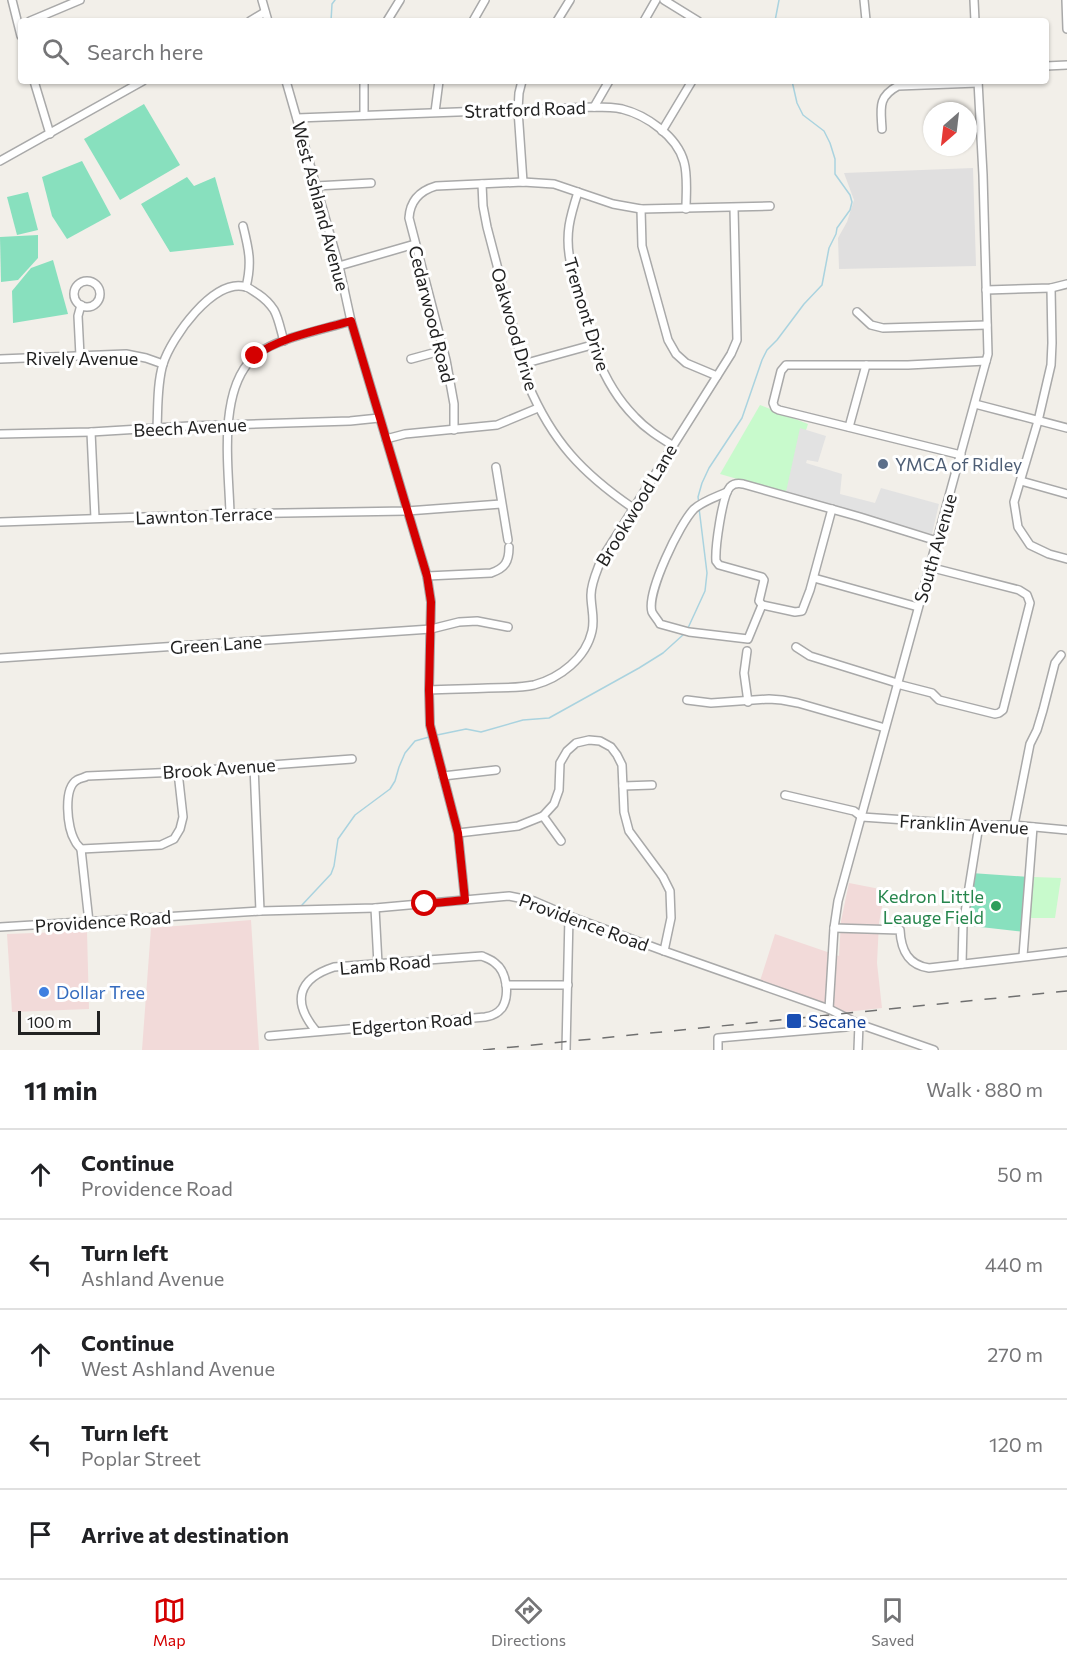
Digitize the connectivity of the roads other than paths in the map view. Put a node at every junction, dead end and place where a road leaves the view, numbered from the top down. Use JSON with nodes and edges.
{"nodes":[{"id":1,"x":12,"y":0,"type":"edge"},
{"id":2,"x":80,"y":0,"type":"edge"},
{"id":3,"x":262,"y":0,"type":"edge"},
{"id":4,"x":400,"y":0,"type":"edge"},
{"id":5,"x":485,"y":0,"type":"edge"},
{"id":6,"x":570,"y":0,"type":"edge"},
{"id":7,"x":656,"y":0,"type":"edge"},
{"id":8,"x":664,"y":0,"type":"edge"},
{"id":9,"x":864,"y":0,"type":"edge"},
{"id":10,"x":974,"y":0,"type":"edge"},
{"id":11,"x":1066,"y":0,"type":"edge"},
{"id":12,"x":265,"y":12,"type":"junction"},
{"id":13,"x":37,"y":18,"type":"edge"},
{"id":14,"x":255,"y":18,"type":"edge"},
{"id":15,"x":267,"y":18,"type":"edge"},
{"id":16,"x":389,"y":18,"type":"edge"},
{"id":17,"x":475,"y":18,"type":"edge"},
{"id":18,"x":559,"y":18,"type":"edge"},
{"id":19,"x":646,"y":18,"type":"edge"},
{"id":20,"x":694,"y":18,"type":"edge"},
{"id":21,"x":866,"y":18,"type":"edge"},
{"id":22,"x":975,"y":18,"type":"edge"},
{"id":23,"x":18,"y":20,"type":"edge"},
{"id":24,"x":1067,"y":29,"type":"edge"},
{"id":25,"x":1067,"y":65,"type":"edge"},
{"id":26,"x":1049,"y":66,"type":"edge"},
{"id":27,"x":35,"y":84,"type":"edge"},
{"id":28,"x":138,"y":84,"type":"edge"},
{"id":29,"x":287,"y":84,"type":"edge"},
{"id":30,"x":364,"y":84,"type":"edge"},
{"id":31,"x":439,"y":84,"type":"edge"},
{"id":32,"x":521,"y":84,"type":"edge"},
{"id":33,"x":607,"y":84,"type":"edge"},
{"id":34,"x":690,"y":84,"type":"edge"},
{"id":35,"x":938,"y":84,"type":"edge"},
{"id":36,"x":978,"y":84,"type":"edge"},
{"id":37,"x":594,"y":107,"type":"junction"},
{"id":38,"x":518,"y":110,"type":"junction"},
{"id":39,"x":435,"y":112,"type":"junction"},
{"id":40,"x":364,"y":115,"type":"junction"},
{"id":41,"x":297,"y":118,"type":"junction"},
{"id":42,"x":882,"y":129,"type":"dead end"},
{"id":43,"x":662,"y":131,"type":"junction"},
{"id":44,"x":50,"y":134,"type":"junction"},
{"id":45,"x":0,"y":160,"type":"edge"},
{"id":46,"x":522,"y":182,"type":"junction"},
{"id":47,"x":371,"y":183,"type":"dead end"},
{"id":48,"x":482,"y":184,"type":"junction"},
{"id":49,"x":316,"y":186,"type":"junction"},
{"id":50,"x":578,"y":192,"type":"junction"},
{"id":51,"x":770,"y":206,"type":"dead end"},
{"id":52,"x":686,"y":208,"type":"junction"},
{"id":53,"x":734,"y":208,"type":"junction"},
{"id":54,"x":641,"y":209,"type":"junction"},
{"id":55,"x":243,"y":226,"type":"dead end"},
{"id":56,"x":416,"y":244,"type":"junction"},
{"id":57,"x":339,"y":266,"type":"junction"},
{"id":58,"x":1067,"y":284,"type":"edge"},
{"id":59,"x":246,"y":287,"type":"junction"},
{"id":60,"x":1051,"y":288,"type":"junction"},
{"id":61,"x":986,"y":290,"type":"junction"},
{"id":62,"x":81,"y":305,"type":"dead end"},
{"id":63,"x":857,"y":312,"type":"dead end"},
{"id":64,"x":351,"y":321,"type":"junction"},
{"id":65,"x":987,"y":325,"type":"junction"},
{"id":66,"x":284,"y":341,"type":"junction"},
{"id":67,"x":592,"y":345,"type":"junction"},
{"id":68,"x":444,"y":350,"type":"junction"},
{"id":69,"x":80,"y":356,"type":"junction"},
{"id":70,"x":411,"y":358,"type":"dead end"},
{"id":71,"x":0,"y":359,"type":"edge"},
{"id":72,"x":986,"y":361,"type":"junction"},
{"id":73,"x":163,"y":364,"type":"junction"},
{"id":74,"x":523,"y":364,"type":"junction"},
{"id":75,"x":866,"y":365,"type":"junction"},
{"id":76,"x":717,"y":376,"type":"junction"},
{"id":77,"x":975,"y":404,"type":"junction"},
{"id":78,"x":538,"y":408,"type":"junction"},
{"id":79,"x":380,"y":418,"type":"junction"},
{"id":80,"x":1038,"y":421,"type":"junction"},
{"id":81,"x":227,"y":424,"type":"junction"},
{"id":82,"x":157,"y":428,"type":"junction"},
{"id":83,"x":849,"y":428,"type":"junction"},
{"id":84,"x":1067,"y":428,"type":"edge"},
{"id":85,"x":454,"y":430,"type":"junction"},
{"id":86,"x":91,"y":432,"type":"junction"},
{"id":87,"x":0,"y":434,"type":"edge"},
{"id":88,"x":386,"y":438,"type":"junction"},
{"id":89,"x":672,"y":445,"type":"junction"},
{"id":90,"x":961,"y":455,"type":"junction"},
{"id":91,"x":496,"y":467,"type":"dead end"},
{"id":92,"x":1021,"y":482,"type":"junction"},
{"id":93,"x":727,"y":492,"type":"junction"},
{"id":94,"x":1067,"y":494,"type":"edge"},
{"id":95,"x":501,"y":504,"type":"junction"},
{"id":96,"x":633,"y":508,"type":"junction"},
{"id":97,"x":832,"y":509,"type":"junction"},
{"id":98,"x":407,"y":511,"type":"junction"},
{"id":99,"x":230,"y":514,"type":"junction"},
{"id":100,"x":94,"y":518,"type":"junction"},
{"id":101,"x":0,"y":522,"type":"edge"},
{"id":102,"x":937,"y":541,"type":"junction"},
{"id":103,"x":1067,"y":559,"type":"edge"},
{"id":104,"x":929,"y":567,"type":"junction"},
{"id":105,"x":427,"y":576,"type":"junction"},
{"id":106,"x":814,"y":578,"type":"junction"},
{"id":107,"x":762,"y":605,"type":"junction"},
{"id":108,"x":918,"y":607,"type":"junction"},
{"id":109,"x":508,"y":627,"type":"dead end"},
{"id":110,"x":431,"y":629,"type":"junction"},
{"id":111,"x":796,"y":647,"type":"dead end"},
{"id":112,"x":747,"y":651,"type":"dead end"},
{"id":113,"x":1062,"y":655,"type":"dead end"},
{"id":114,"x":0,"y":658,"type":"edge"},
{"id":115,"x":897,"y":684,"type":"junction"},
{"id":116,"x":429,"y":690,"type":"junction"},
{"id":117,"x":687,"y":700,"type":"dead end"},
{"id":118,"x":748,"y":702,"type":"junction"},
{"id":119,"x":885,"y":728,"type":"junction"},
{"id":120,"x":352,"y":759,"type":"dead end"},
{"id":121,"x":254,"y":766,"type":"junction"},
{"id":122,"x":496,"y":770,"type":"dead end"},
{"id":123,"x":178,"y":772,"type":"junction"},
{"id":124,"x":443,"y":776,"type":"junction"},
{"id":125,"x":652,"y":785,"type":"dead end"},
{"id":126,"x":623,"y":786,"type":"junction"},
{"id":127,"x":785,"y":795,"type":"dead end"},
{"id":128,"x":543,"y":816,"type":"junction"},
{"id":129,"x":862,"y":817,"type":"junction"},
{"id":130,"x":979,"y":825,"type":"junction"},
{"id":131,"x":1014,"y":825,"type":"junction"},
{"id":132,"x":1033,"y":827,"type":"junction"},
{"id":133,"x":1067,"y":830,"type":"edge"},
{"id":134,"x":458,"y":833,"type":"junction"},
{"id":135,"x":561,"y":841,"type":"dead end"},
{"id":136,"x":81,"y":849,"type":"junction"},
{"id":137,"x":465,"y":900,"type":"junction"},
{"id":138,"x":375,"y":908,"type":"junction"},
{"id":139,"x":260,"y":911,"type":"junction"},
{"id":140,"x":570,"y":916,"type":"junction"},
{"id":141,"x":89,"y":922,"type":"junction"},
{"id":142,"x":0,"y":927,"type":"edge"},
{"id":143,"x":834,"y":928,"type":"junction"},
{"id":144,"x":664,"y":951,"type":"junction"},
{"id":145,"x":1067,"y":952,"type":"edge"},
{"id":146,"x":1023,"y":956,"type":"junction"},
{"id":147,"x":378,"y":964,"type":"junction"},
{"id":148,"x":962,"y":964,"type":"junction"},
{"id":149,"x":506,"y":985,"type":"junction"},
{"id":150,"x":568,"y":985,"type":"junction"},
{"id":151,"x":829,"y":1009,"type":"junction"},
{"id":152,"x":859,"y":1024,"type":"junction"},
{"id":153,"x":316,"y":1031,"type":"junction"},
{"id":154,"x":269,"y":1036,"type":"dead end"},
{"id":155,"x":566,"y":1050,"type":"edge"},
{"id":156,"x":718,"y":1050,"type":"edge"},
{"id":157,"x":858,"y":1050,"type":"edge"},
{"id":158,"x":934,"y":1050,"type":"edge"}],
"edges":[{"from":1,"to":23,"type":"street"},
{"from":2,"to":13,"type":"street"},
{"from":3,"to":12,"type":"street"},
{"from":4,"to":16,"type":"street"},
{"from":5,"to":17,"type":"street"},
{"from":6,"to":18,"type":"street"},
{"from":7,"to":19,"type":"street"},
{"from":8,"to":20,"type":"street"},
{"from":9,"to":21,"type":"street"},
{"from":10,"to":22,"type":"street"},
{"from":11,"to":24,"type":"street"},
{"from":12,"to":14,"type":"street"},
{"from":12,"to":15,"type":"street"},
{"from":25,"to":26,"type":"street"},
{"from":27,"to":44,"type":"street"},
{"from":28,"to":44,"type":"street"},
{"from":29,"to":41,"type":"street","name":"West Ashland Avenue"},
{"from":30,"to":40,"type":"street"},
{"from":31,"to":39,"type":"street"},
{"from":32,"to":38,"type":"street"},
{"from":33,"to":37,"type":"street"},
{"from":34,"to":43,"type":"street"},
{"from":35,"to":42,"type":"street"},
{"from":36,"to":61,"type":"street","name":"South Avenue"},
{"from":37,"to":38,"type":"street","name":"Stratford Road"},
{"from":37,"to":43,"type":"street","name":"Stratford Road"},
{"from":38,"to":39,"type":"street","name":"Stratford Road"},
{"from":38,"to":46,"type":"street"},
{"from":39,"to":40,"type":"street","name":"Stratford Road"},
{"from":40,"to":41,"type":"street","name":"Stratford Road"},
{"from":41,"to":49,"type":"street","name":"West Ashland Avenue"},
{"from":43,"to":52,"type":"street","name":"Stratford Road"},
{"from":44,"to":45,"type":"street"},
{"from":46,"to":48,"type":"street"},
{"from":46,"to":50,"type":"street"},
{"from":47,"to":49,"type":"street"},
{"from":48,"to":56,"type":"street","name":"Cedarwood Road"},
{"from":48,"to":74,"type":"street","name":"Oakwood Drive"},
{"from":49,"to":57,"type":"street","name":"West Ashland Avenue"},
{"from":50,"to":54,"type":"street"},
{"from":50,"to":67,"type":"street","name":"Tremont Drive"},
{"from":51,"to":53,"type":"street"},
{"from":52,"to":53,"type":"street"},
{"from":52,"to":54,"type":"street"},
{"from":53,"to":76,"type":"street","name":"Brookwood Lane"},
{"from":54,"to":76,"type":"street"},
{"from":55,"to":59,"type":"street"},
{"from":56,"to":57,"type":"street"},
{"from":56,"to":68,"type":"street","name":"Cedarwood Road"},
{"from":57,"to":64,"type":"street","name":"West Ashland Avenue"},
{"from":58,"to":60,"type":"street"},
{"from":59,"to":66,"type":"street"},
{"from":59,"to":73,"type":"street"},
{"from":60,"to":61,"type":"street"},
{"from":60,"to":80,"type":"street"},
{"from":61,"to":65,"type":"street","name":"South Avenue"},
{"from":62,"to":69,"type":"street"},
{"from":63,"to":65,"type":"street"},
{"from":64,"to":66,"type":"street"},
{"from":64,"to":79,"type":"street","name":"West Ashland Avenue"},
{"from":65,"to":72,"type":"street","name":"South Avenue"},
{"from":66,"to":81,"type":"street"},
{"from":67,"to":74,"type":"street"},
{"from":67,"to":89,"type":"street","name":"Tremont Drive"},
{"from":68,"to":70,"type":"street"},
{"from":68,"to":85,"type":"street","name":"Cedarwood Road"},
{"from":69,"to":71,"type":"street","name":"Rively Avenue"},
{"from":69,"to":73,"type":"street","name":"Rively Avenue"},
{"from":72,"to":75,"type":"street"},
{"from":72,"to":77,"type":"street","name":"South Avenue"},
{"from":73,"to":82,"type":"street"},
{"from":74,"to":78,"type":"street","name":"Oakwood Drive"},
{"from":75,"to":83,"type":"street"},
{"from":75,"to":83,"type":"street"},
{"from":76,"to":89,"type":"street","name":"Brookwood Lane"},
{"from":77,"to":80,"type":"street"},
{"from":77,"to":90,"type":"street","name":"South Avenue"},
{"from":78,"to":85,"type":"street"},
{"from":78,"to":96,"type":"street","name":"Oakwood Drive"},
{"from":79,"to":81,"type":"street","name":"Beech Avenue"},
{"from":79,"to":88,"type":"street","name":"West Ashland Avenue"},
{"from":80,"to":84,"type":"street"},
{"from":80,"to":92,"type":"street"},
{"from":81,"to":82,"type":"street","name":"Beech Avenue"},
{"from":81,"to":99,"type":"street"},
{"from":82,"to":86,"type":"street","name":"Beech Avenue"},
{"from":83,"to":90,"type":"street"},
{"from":85,"to":88,"type":"street"},
{"from":86,"to":87,"type":"street","name":"Beech Avenue"},
{"from":86,"to":100,"type":"street"},
{"from":88,"to":98,"type":"street","name":"West Ashland Avenue"},
{"from":89,"to":96,"type":"street","name":"Brookwood Lane"},
{"from":90,"to":102,"type":"street","name":"South Avenue"},
{"from":91,"to":95,"type":"street"},
{"from":92,"to":94,"type":"street"},
{"from":92,"to":103,"type":"street"},
{"from":93,"to":97,"type":"street"},
{"from":93,"to":107,"type":"street"},
{"from":93,"to":107,"type":"street"},
{"from":95,"to":98,"type":"street","name":"Lawnton Terrace"},
{"from":95,"to":105,"type":"street"},
{"from":96,"to":116,"type":"street","name":"Brookwood Lane"},
{"from":97,"to":102,"type":"street"},
{"from":97,"to":106,"type":"street"},
{"from":98,"to":99,"type":"street","name":"Lawnton Terrace"},
{"from":98,"to":105,"type":"street","name":"West Ashland Avenue"},
{"from":99,"to":100,"type":"street","name":"Lawnton Terrace"},
{"from":100,"to":101,"type":"street","name":"Lawnton Terrace"},
{"from":102,"to":104,"type":"street","name":"South Avenue"},
{"from":104,"to":108,"type":"street","name":"South Avenue"},
{"from":104,"to":115,"type":"street"},
{"from":105,"to":110,"type":"street","name":"West Ashland Avenue"},
{"from":106,"to":107,"type":"street"},
{"from":106,"to":108,"type":"street"},
{"from":108,"to":115,"type":"street","name":"South Avenue"},
{"from":109,"to":110,"type":"street","name":"Green Lane"},
{"from":110,"to":114,"type":"street","name":"Green Lane"},
{"from":110,"to":116,"type":"street","name":"West Ashland Avenue"},
{"from":111,"to":115,"type":"street"},
{"from":112,"to":118,"type":"street"},
{"from":113,"to":131,"type":"street"},
{"from":115,"to":119,"type":"street","name":"South Avenue"},
{"from":116,"to":124,"type":"street","name":"West Ashland Avenue"},
{"from":117,"to":118,"type":"street"},
{"from":118,"to":119,"type":"street"},
{"from":119,"to":129,"type":"street","name":"South Avenue"},
{"from":120,"to":121,"type":"street","name":"Brook Avenue"},
{"from":121,"to":123,"type":"street","name":"Brook Avenue"},
{"from":121,"to":139,"type":"street"},
{"from":122,"to":124,"type":"street"},
{"from":123,"to":136,"type":"street"},
{"from":123,"to":136,"type":"street","name":"Brook Avenue"},
{"from":124,"to":134,"type":"street","name":"West Ashland Avenue"},
{"from":125,"to":126,"type":"street"},
{"from":126,"to":128,"type":"street"},
{"from":126,"to":144,"type":"street"},
{"from":127,"to":129,"type":"street","name":"Franklin Avenue"},
{"from":128,"to":134,"type":"street"},
{"from":128,"to":135,"type":"street"},
{"from":129,"to":130,"type":"street","name":"Franklin Avenue"},
{"from":129,"to":143,"type":"street","name":"South Avenue"},
{"from":130,"to":131,"type":"street","name":"Franklin Avenue"},
{"from":130,"to":148,"type":"street"},
{"from":131,"to":132,"type":"street","name":"Franklin Avenue"},
{"from":132,"to":133,"type":"street","name":"Franklin Avenue"},
{"from":132,"to":146,"type":"street"},
{"from":134,"to":137,"type":"street","name":"West Ashland Avenue"},
{"from":136,"to":141,"type":"street"},
{"from":137,"to":138,"type":"street","name":"Providence Road"},
{"from":137,"to":140,"type":"street","name":"Providence Road"},
{"from":138,"to":139,"type":"street","name":"Providence Road"},
{"from":138,"to":147,"type":"street"},
{"from":139,"to":141,"type":"street","name":"Providence Road"},
{"from":140,"to":144,"type":"street","name":"Providence Road"},
{"from":140,"to":150,"type":"street"},
{"from":141,"to":142,"type":"street","name":"Providence Road"},
{"from":143,"to":148,"type":"street"},
{"from":143,"to":151,"type":"street","name":"South Avenue"},
{"from":144,"to":151,"type":"street","name":"Providence Road"},
{"from":145,"to":146,"type":"street"},
{"from":146,"to":148,"type":"street"},
{"from":147,"to":149,"type":"street","name":"Lamb Road"},
{"from":147,"to":153,"type":"street","name":"Lamb Road"},
{"from":149,"to":150,"type":"street"},
{"from":149,"to":153,"type":"street","name":"Edgerton Road"},
{"from":150,"to":155,"type":"street"},
{"from":151,"to":152,"type":"street","name":"Providence Road"},
{"from":152,"to":156,"type":"street"},
{"from":152,"to":157,"type":"street"},
{"from":152,"to":158,"type":"street","name":"Providence Road"},
{"from":153,"to":154,"type":"street","name":"Edgerton Road"}]}
